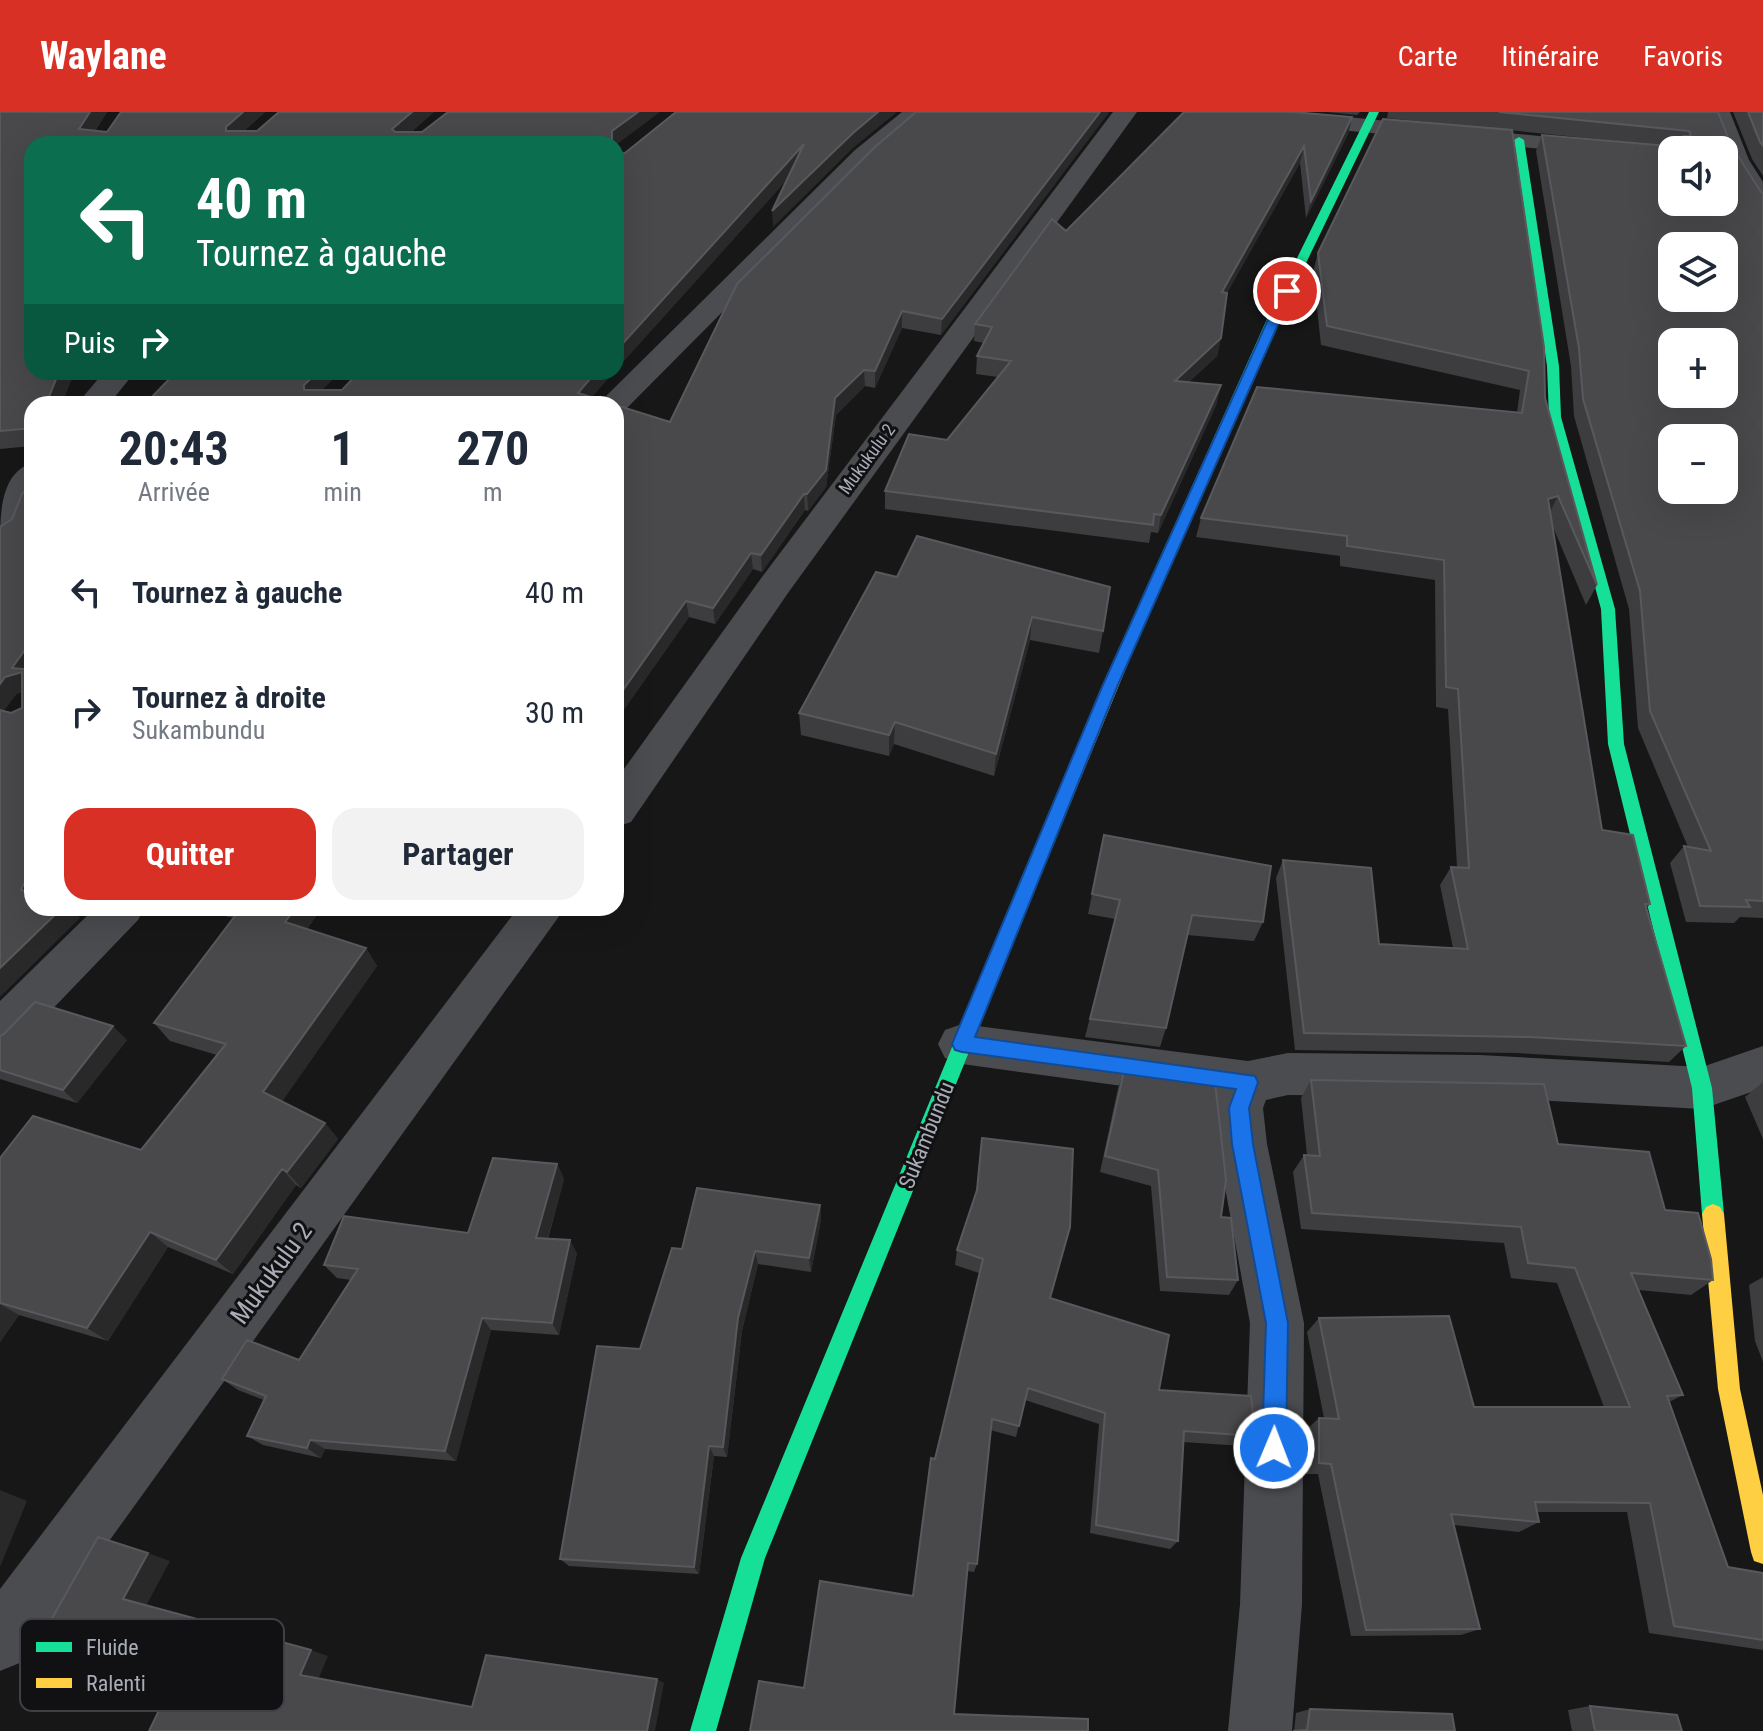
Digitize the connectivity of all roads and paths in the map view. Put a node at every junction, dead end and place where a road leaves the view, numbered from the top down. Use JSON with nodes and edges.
{"nodes":[{"id":1,"x":916,"y":112,"type":"edge"},
{"id":2,"x":1125,"y":112,"type":"edge"},
{"id":3,"x":1221,"y":112,"type":"edge"},
{"id":4,"x":1718,"y":112,"type":"edge"},
{"id":5,"x":1371,"y":119,"type":"edge"},
{"id":6,"x":1724,"y":136,"type":"edge"},
{"id":7,"x":1519,"y":140,"type":"junction"},
{"id":8,"x":1658,"y":153,"type":"edge"},
{"id":9,"x":1738,"y":161,"type":"edge"},
{"id":10,"x":1763,"y":163,"type":"edge"},
{"id":11,"x":1738,"y":169,"type":"edge"},
{"id":12,"x":1763,"y":202,"type":"edge"},
{"id":13,"x":113,"y":380,"type":"edge"},
{"id":14,"x":99,"y":396,"type":"edge"},
{"id":15,"x":621,"y":396,"type":"edge"},
{"id":16,"x":24,"y":482,"type":"edge"},
{"id":17,"x":0,"y":536,"type":"edge"},
{"id":18,"x":624,"y":800,"type":"edge"},
{"id":19,"x":115,"y":916,"type":"edge"},
{"id":20,"x":537,"y":916,"type":"edge"},
{"id":21,"x":0,"y":1032,"type":"edge"},
{"id":22,"x":962,"y":1044,"type":"junction"},
{"id":23,"x":1763,"y":1067,"type":"edge"},
{"id":24,"x":1248,"y":1082,"type":"junction"},
{"id":25,"x":1702,"y":1088,"type":"junction"},
{"id":26,"x":1763,"y":1552,"type":"edge"},
{"id":27,"x":0,"y":1640,"type":"edge"},
{"id":28,"x":703,"y":1731,"type":"edge"},
{"id":29,"x":1260,"y":1731,"type":"edge"}],
"edges":[{"from":1,"to":15,"type":"street"},
{"from":2,"to":18,"type":"street","name":"Mukukulu 2"},
{"from":3,"to":5,"type":"street"},
{"from":4,"to":6,"type":"street"},
{"from":5,"to":7,"type":"street"},
{"from":5,"to":22,"type":"street","name":"Sukambundu"},
{"from":7,"to":8,"type":"street"},
{"from":7,"to":25,"type":"street"},
{"from":9,"to":10,"type":"street"},
{"from":11,"to":12,"type":"street"},
{"from":13,"to":14,"type":"street"},
{"from":16,"to":17,"type":"street"},
{"from":19,"to":21,"type":"street"},
{"from":20,"to":27,"type":"street","name":"Mukukulu 2"},
{"from":22,"to":24,"type":"street"},
{"from":22,"to":28,"type":"street","name":"Sukambundu"},
{"from":23,"to":25,"type":"street"},
{"from":24,"to":25,"type":"street"},
{"from":24,"to":29,"type":"street"},
{"from":25,"to":26,"type":"street"}]}
